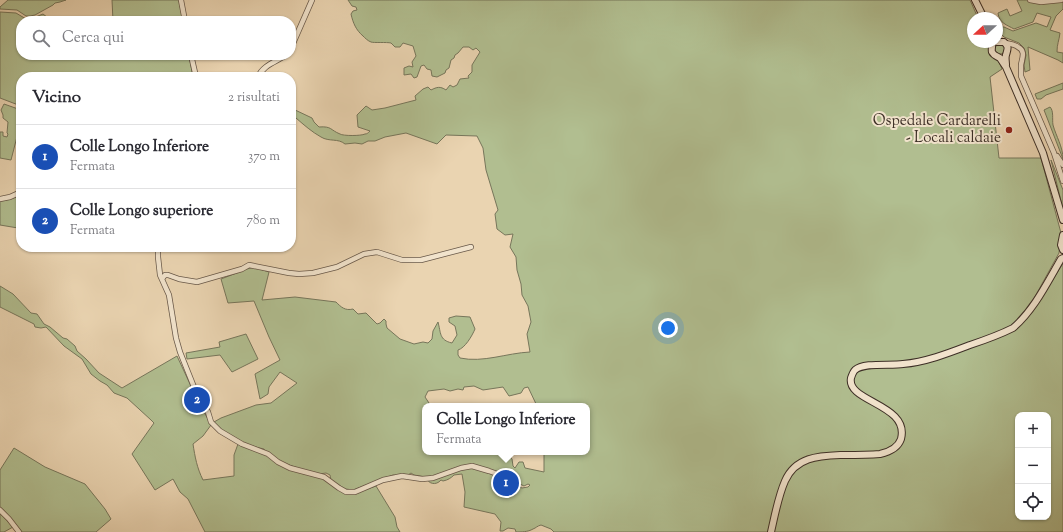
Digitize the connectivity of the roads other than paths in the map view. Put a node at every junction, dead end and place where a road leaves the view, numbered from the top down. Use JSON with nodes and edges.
{"nodes":[{"id":1,"x":181,"y":0,"type":"edge"},
{"id":2,"x":312,"y":0,"type":"edge"},
{"id":3,"x":975,"y":0,"type":"edge"},
{"id":4,"x":1030,"y":0,"type":"edge"},
{"id":5,"x":1061,"y":0,"type":"edge"},
{"id":6,"x":981,"y":12,"type":"edge"},
{"id":7,"x":184,"y":16,"type":"edge"},
{"id":8,"x":296,"y":37,"type":"edge"},
{"id":9,"x":1003,"y":43,"type":"edge"},
{"id":10,"x":1003,"y":44,"type":"edge"},
{"id":11,"x":1017,"y":46,"type":"junction"},
{"id":12,"x":992,"y":48,"type":"edge"},
{"id":13,"x":1004,"y":55,"type":"junction"},
{"id":14,"x":192,"y":60,"type":"edge"},
{"id":15,"x":277,"y":60,"type":"edge"},
{"id":16,"x":195,"y":72,"type":"edge"},
{"id":17,"x":260,"y":72,"type":"edge"},
{"id":18,"x":1054,"y":153,"type":"junction"},
{"id":19,"x":1063,"y":165,"type":"edge"},
{"id":20,"x":1063,"y":181,"type":"edge"},
{"id":21,"x":16,"y":195,"type":"edge"},
{"id":22,"x":0,"y":199,"type":"edge"},
{"id":23,"x":1063,"y":220,"type":"edge"},
{"id":24,"x":1062,"y":243,"type":"edge"},
{"id":25,"x":471,"y":247,"type":"dead end"},
{"id":26,"x":158,"y":252,"type":"edge"},
{"id":27,"x":1062,"y":259,"type":"edge"},
{"id":28,"x":162,"y":279,"type":"junction"},
{"id":29,"x":503,"y":476,"type":"dead end"},
{"id":30,"x":0,"y":510,"type":"edge"},
{"id":31,"x":19,"y":532,"type":"edge"},
{"id":32,"x":771,"y":532,"type":"edge"}],
"edges":[{"from":1,"to":7,"type":"street"},
{"from":2,"to":8,"type":"street"},
{"from":3,"to":6,"type":"main road"},
{"from":4,"to":5,"type":"street"},
{"from":9,"to":11,"type":"street"},
{"from":10,"to":13,"type":"main road"},
{"from":11,"to":13,"type":"street"},
{"from":11,"to":18,"type":"street"},
{"from":12,"to":13,"type":"main road"},
{"from":13,"to":23,"type":"main road"},
{"from":14,"to":16,"type":"street"},
{"from":15,"to":17,"type":"street"},
{"from":18,"to":19,"type":"street"},
{"from":18,"to":20,"type":"street"},
{"from":21,"to":22,"type":"street"},
{"from":24,"to":27,"type":"main road"},
{"from":25,"to":28,"type":"street"},
{"from":26,"to":28,"type":"street"},
{"from":27,"to":32,"type":"main road"},
{"from":28,"to":29,"type":"street"},
{"from":30,"to":31,"type":"street"}]}
